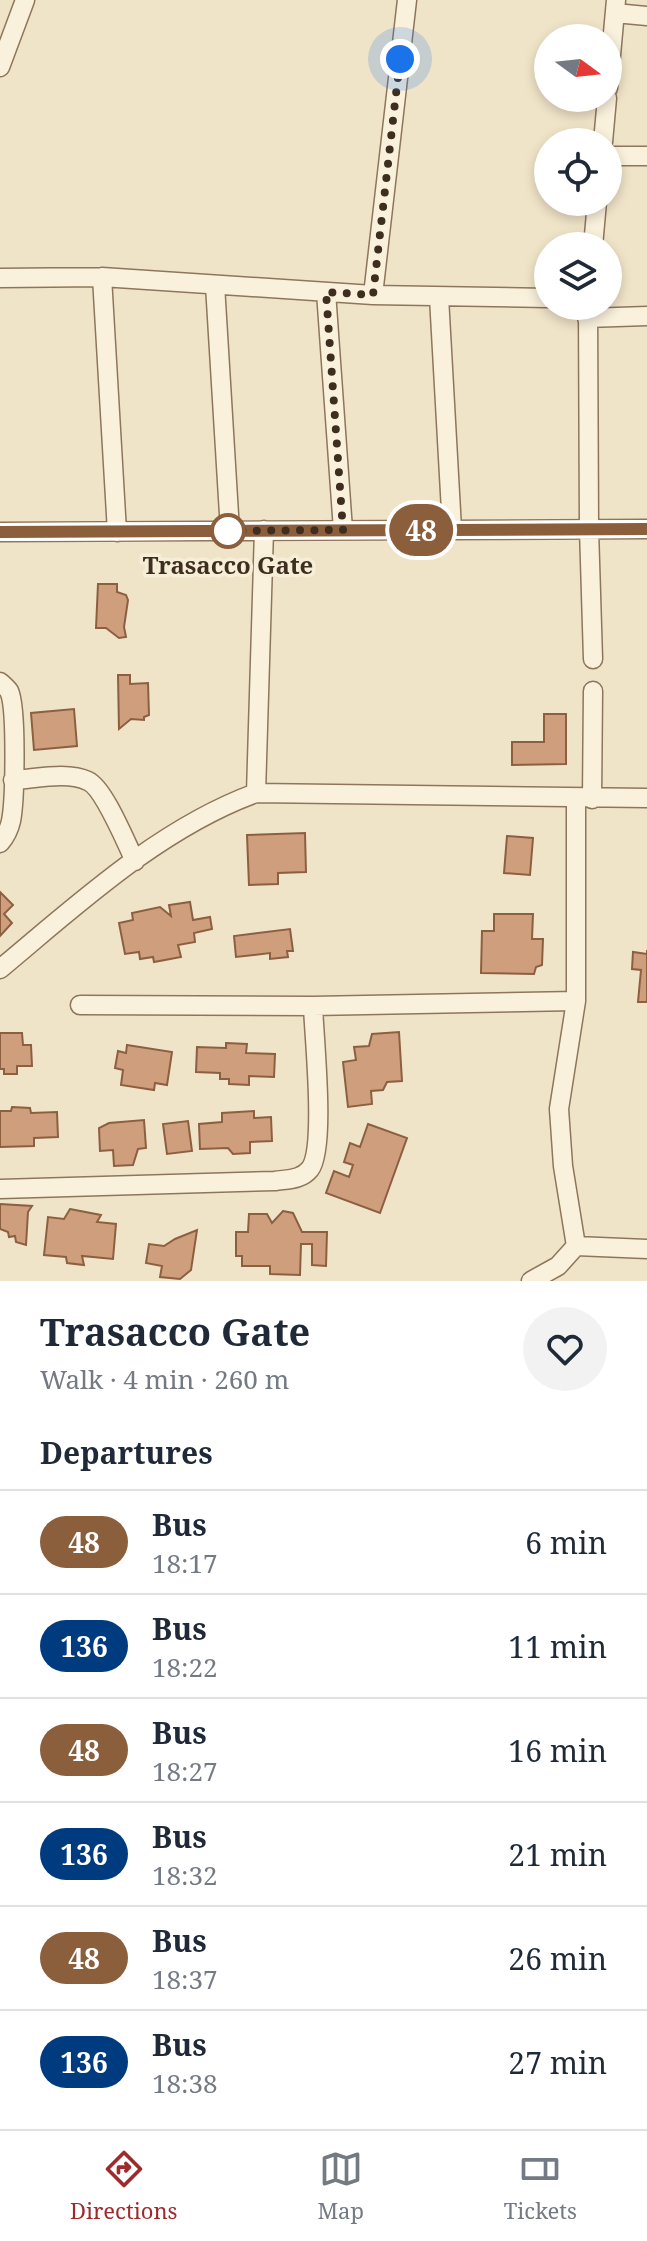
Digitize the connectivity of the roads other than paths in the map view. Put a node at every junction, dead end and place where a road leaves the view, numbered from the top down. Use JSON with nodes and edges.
{"nodes":[{"id":1,"x":25,"y":0,"type":"edge"},
{"id":2,"x":407,"y":0,"type":"edge"},
{"id":3,"x":615,"y":7,"type":"edge"},
{"id":4,"x":647,"y":16,"type":"edge"},
{"id":5,"x":0,"y":67,"type":"edge"},
{"id":6,"x":622,"y":156,"type":"edge"},
{"id":7,"x":647,"y":156,"type":"edge"},
{"id":8,"x":102,"y":277,"type":"junction"},
{"id":9,"x":0,"y":278,"type":"edge"},
{"id":10,"x":215,"y":285,"type":"junction"},
{"id":11,"x":326,"y":292,"type":"junction"},
{"id":12,"x":373,"y":295,"type":"junction"},
{"id":13,"x":439,"y":297,"type":"junction"},
{"id":14,"x":534,"y":298,"type":"edge"},
{"id":15,"x":622,"y":314,"type":"edge"},
{"id":16,"x":647,"y":316,"type":"edge"},
{"id":17,"x":587,"y":320,"type":"edge"},
{"id":18,"x":452,"y":529,"type":"junction"},
{"id":19,"x":589,"y":529,"type":"junction"},
{"id":20,"x":647,"y":529,"type":"edge"},
{"id":21,"x":264,"y":530,"type":"junction"},
{"id":22,"x":343,"y":530,"type":"junction"},
{"id":23,"x":230,"y":531,"type":"junction"},
{"id":24,"x":0,"y":532,"type":"edge"},
{"id":25,"x":117,"y":532,"type":"junction"},
{"id":26,"x":593,"y":659,"type":"dead end"},
{"id":27,"x":0,"y":682,"type":"edge"},
{"id":28,"x":593,"y":691,"type":"dead end"},
{"id":29,"x":13,"y":780,"type":"junction"},
{"id":30,"x":256,"y":793,"type":"junction"},
{"id":31,"x":647,"y":798,"type":"edge"},
{"id":32,"x":584,"y":799,"type":"junction"},
{"id":33,"x":0,"y":843,"type":"edge"},
{"id":34,"x":135,"y":861,"type":"junction"},
{"id":35,"x":0,"y":969,"type":"edge"},
{"id":36,"x":576,"y":1001,"type":"junction"},
{"id":37,"x":80,"y":1005,"type":"dead end"},
{"id":38,"x":313,"y":1006,"type":"junction"},
{"id":39,"x":0,"y":1189,"type":"edge"},
{"id":40,"x":576,"y":1246,"type":"junction"},
{"id":41,"x":647,"y":1249,"type":"edge"},
{"id":42,"x":531,"y":1281,"type":"edge"}],
"edges":[{"from":1,"to":5,"type":"street"},
{"from":2,"to":12,"type":"street"},
{"from":3,"to":4,"type":"street"},
{"from":6,"to":7,"type":"street"},
{"from":8,"to":9,"type":"street"},
{"from":8,"to":10,"type":"street"},
{"from":8,"to":25,"type":"street"},
{"from":10,"to":11,"type":"street"},
{"from":10,"to":23,"type":"street"},
{"from":11,"to":12,"type":"street"},
{"from":11,"to":22,"type":"street"},
{"from":12,"to":13,"type":"street"},
{"from":13,"to":14,"type":"street"},
{"from":13,"to":18,"type":"street"},
{"from":15,"to":16,"type":"street"},
{"from":17,"to":19,"type":"street"},
{"from":18,"to":19,"type":"street"},
{"from":18,"to":22,"type":"street"},
{"from":19,"to":20,"type":"street"},
{"from":19,"to":26,"type":"street"},
{"from":21,"to":22,"type":"street"},
{"from":21,"to":23,"type":"street"},
{"from":21,"to":30,"type":"street"},
{"from":23,"to":25,"type":"street"},
{"from":24,"to":25,"type":"street"},
{"from":27,"to":29,"type":"street"},
{"from":28,"to":32,"type":"street"},
{"from":29,"to":33,"type":"street"},
{"from":29,"to":34,"type":"street"},
{"from":30,"to":32,"type":"street"},
{"from":30,"to":34,"type":"street"},
{"from":31,"to":32,"type":"street"},
{"from":32,"to":36,"type":"street"},
{"from":34,"to":35,"type":"street"},
{"from":36,"to":38,"type":"street"},
{"from":36,"to":40,"type":"street"},
{"from":37,"to":38,"type":"street"},
{"from":38,"to":39,"type":"street"},
{"from":40,"to":41,"type":"street"},
{"from":40,"to":42,"type":"street"}]}
